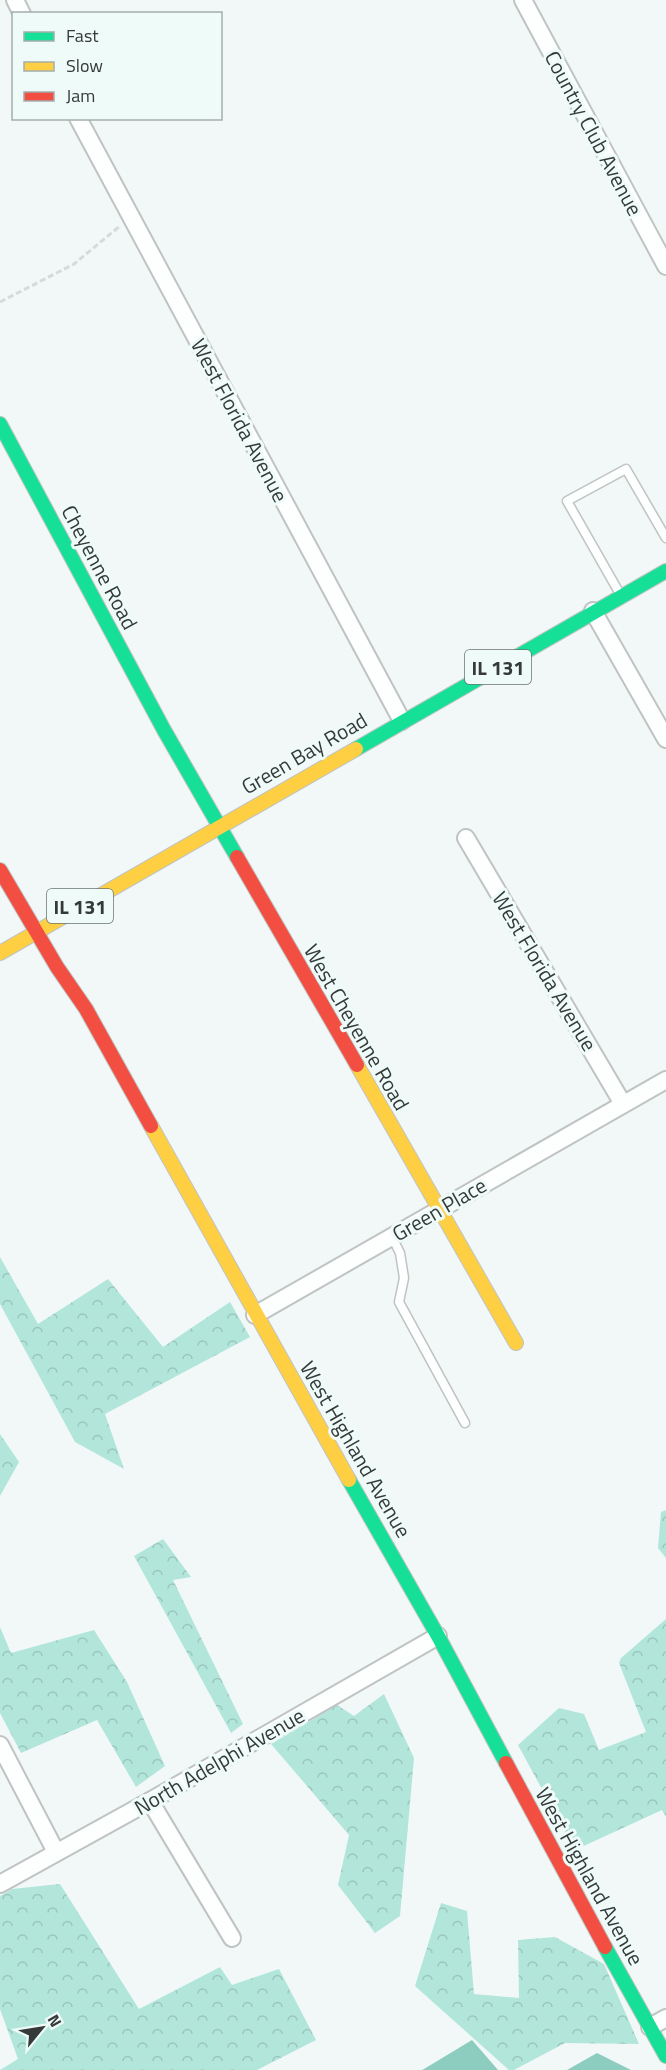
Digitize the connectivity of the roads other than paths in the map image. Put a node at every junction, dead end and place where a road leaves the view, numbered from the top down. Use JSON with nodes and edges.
{"nodes":[{"id":1,"x":523,"y":0,"type":"edge"},
{"id":2,"x":79,"y":120,"type":"edge"},
{"id":3,"x":666,"y":266,"type":"edge"},
{"id":4,"x":0,"y":424,"type":"edge"},
{"id":5,"x":666,"y":538,"type":"edge"},
{"id":6,"x":666,"y":571,"type":"edge"},
{"id":7,"x":621,"y":596,"type":"junction"},
{"id":8,"x":593,"y":611,"type":"junction"},
{"id":9,"x":402,"y":721,"type":"junction"},
{"id":10,"x":164,"y":730,"type":"joint"},
{"id":11,"x":666,"y":739,"type":"edge"},
{"id":12,"x":218,"y":827,"type":"junction"},
{"id":13,"x":466,"y":838,"type":"dead end"},
{"id":14,"x":0,"y":870,"type":"edge"},
{"id":15,"x":36,"y":932,"type":"junction"},
{"id":16,"x":0,"y":953,"type":"edge"},
{"id":17,"x":666,"y":1080,"type":"edge"},
{"id":18,"x":623,"y":1104,"type":"junction"},
{"id":19,"x":438,"y":1208,"type":"junction"},
{"id":20,"x":392,"y":1237,"type":"junction"},
{"id":21,"x":255,"y":1315,"type":"junction"},
{"id":22,"x":516,"y":1343,"type":"dead end"},
{"id":23,"x":465,"y":1423,"type":"dead end"},
{"id":24,"x":438,"y":1636,"type":"junction"},
{"id":25,"x":0,"y":1744,"type":"edge"},
{"id":26,"x":150,"y":1801,"type":"junction"},
{"id":27,"x":56,"y":1852,"type":"junction"},
{"id":28,"x":0,"y":1884,"type":"edge"},
{"id":29,"x":232,"y":1938,"type":"dead end"},
{"id":30,"x":666,"y":2018,"type":"edge"},
{"id":31,"x":650,"y":2027,"type":"junction"},
{"id":32,"x":666,"y":2056,"type":"edge"}],
"edges":[{"from":1,"to":3,"type":"street","name":"Country Club Avenue"},
{"from":2,"to":9,"type":"street","name":"West Florida Avenue"},
{"from":4,"to":10,"type":"street","name":"Cheyenne Road"},
{"from":5,"to":7,"type":"lane"},
{"from":6,"to":7,"type":"street","number":"IL 131"},
{"from":7,"to":8,"type":"street","number":"IL 131"},
{"from":8,"to":9,"type":"street","name":"Green Bay Road","number":"IL 131"},
{"from":8,"to":11,"type":"street"},
{"from":9,"to":12,"type":"street","name":"Green Bay Road","number":"IL 131"},
{"from":10,"to":12,"type":"street","name":"West Cheyenne Road"},
{"from":12,"to":15,"type":"street","name":"Green Bay Road","number":"IL 131"},
{"from":12,"to":19,"type":"street","name":"West Cheyenne Road"},
{"from":13,"to":18,"type":"street","name":"West Florida Avenue"},
{"from":14,"to":15,"type":"street","name":"West Highland Avenue"},
{"from":15,"to":16,"type":"street","number":"IL 131"},
{"from":15,"to":21,"type":"street","name":"West Highland Avenue"},
{"from":17,"to":18,"type":"street","name":"Green Place"},
{"from":18,"to":19,"type":"street","name":"Green Place"},
{"from":19,"to":20,"type":"street","name":"Green Place"},
{"from":19,"to":22,"type":"street","name":"West Cheyenne Road"},
{"from":20,"to":21,"type":"street","name":"Green Place"},
{"from":20,"to":23,"type":"lane"},
{"from":21,"to":24,"type":"street","name":"West Highland Avenue"},
{"from":24,"to":26,"type":"street","name":"North Adelphi Avenue"},
{"from":24,"to":31,"type":"street","name":"West Highland Avenue"},
{"from":25,"to":27,"type":"street"},
{"from":26,"to":27,"type":"street","name":"North Adelphi Avenue"},
{"from":26,"to":29,"type":"street"},
{"from":27,"to":28,"type":"street","name":"North Adelphi Avenue"},
{"from":30,"to":31,"type":"street"},
{"from":31,"to":32,"type":"street","name":"West Highland Avenue"}]}
